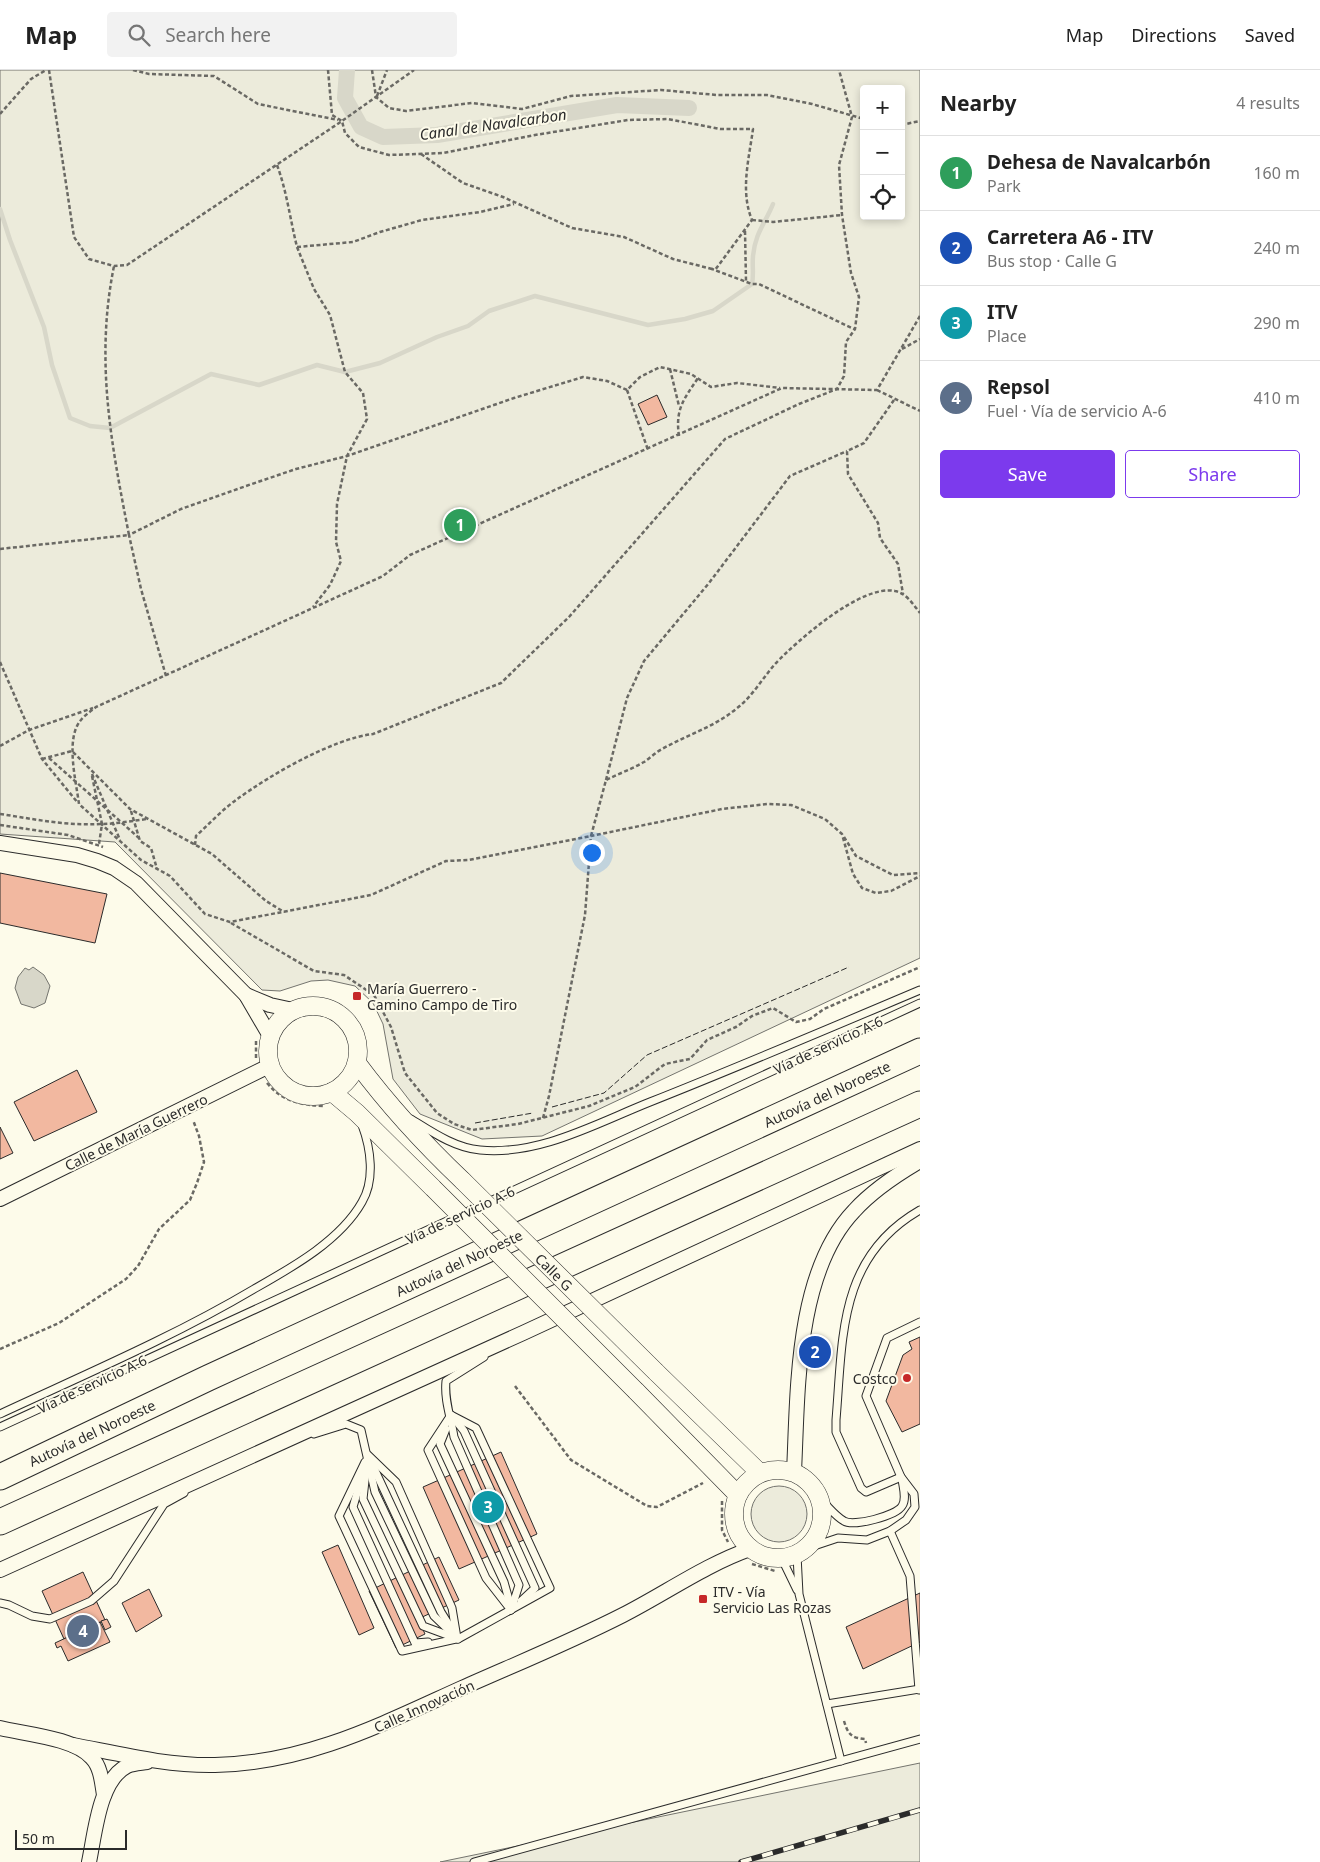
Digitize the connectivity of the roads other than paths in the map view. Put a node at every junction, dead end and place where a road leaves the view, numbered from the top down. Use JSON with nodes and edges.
{"nodes":[{"id":1,"x":0,"y":843,"type":"edge"},
{"id":2,"x":920,"y":990,"type":"edge"},
{"id":3,"x":246,"y":994,"type":"junction"},
{"id":4,"x":920,"y":1003,"type":"edge"},
{"id":5,"x":293,"y":1010,"type":"junction"},
{"id":6,"x":270,"y":1036,"type":"junction"},
{"id":7,"x":920,"y":1051,"type":"edge"},
{"id":8,"x":356,"y":1063,"type":"junction"},
{"id":9,"x":271,"y":1065,"type":"junction"},
{"id":10,"x":331,"y":1099,"type":"junction"},
{"id":11,"x":388,"y":1104,"type":"junction"},
{"id":12,"x":920,"y":1104,"type":"edge"},
{"id":13,"x":358,"y":1114,"type":"junction"},
{"id":14,"x":920,"y":1149,"type":"edge"},
{"id":15,"x":920,"y":1161,"type":"edge"},
{"id":16,"x":0,"y":1199,"type":"edge"},
{"id":17,"x":582,"y":1206,"type":"junction"},
{"id":18,"x":920,"y":1210,"type":"edge"},
{"id":19,"x":920,"y":1322,"type":"edge"},
{"id":20,"x":523,"y":1333,"type":"junction"},
{"id":21,"x":0,"y":1414,"type":"edge"},
{"id":22,"x":451,"y":1415,"type":"junction"},
{"id":23,"x":0,"y":1427,"type":"edge"},
{"id":24,"x":258,"y":1452,"type":"junction"},
{"id":25,"x":368,"y":1454,"type":"junction"},
{"id":26,"x":0,"y":1466,"type":"edge"},
{"id":27,"x":794,"y":1472,"type":"junction"},
{"id":28,"x":760,"y":1473,"type":"junction"},
{"id":29,"x":901,"y":1477,"type":"junction"},
{"id":30,"x":0,"y":1478,"type":"edge"},
{"id":31,"x":730,"y":1495,"type":"junction"},
{"id":32,"x":821,"y":1500,"type":"junction"},
{"id":33,"x":917,"y":1509,"type":"edge"},
{"id":34,"x":0,"y":1522,"type":"edge"},
{"id":35,"x":890,"y":1531,"type":"junction"},
{"id":36,"x":750,"y":1556,"type":"junction"},
{"id":37,"x":792,"y":1558,"type":"junction"},
{"id":38,"x":0,"y":1570,"type":"edge"},
{"id":39,"x":799,"y":1594,"type":"junction"},
{"id":40,"x":0,"y":1603,"type":"edge"},
{"id":41,"x":511,"y":1610,"type":"junction"},
{"id":42,"x":458,"y":1639,"type":"junction"},
{"id":43,"x":920,"y":1690,"type":"edge"},
{"id":44,"x":827,"y":1704,"type":"junction"},
{"id":45,"x":0,"y":1728,"type":"edge"},
{"id":46,"x":920,"y":1739,"type":"edge"},
{"id":47,"x":73,"y":1745,"type":"junction"},
{"id":48,"x":153,"y":1760,"type":"junction"},
{"id":49,"x":841,"y":1761,"type":"junction"},
{"id":50,"x":104,"y":1794,"type":"junction"},
{"id":51,"x":88,"y":1862,"type":"edge"},
{"id":52,"x":474,"y":1862,"type":"edge"}],
"edges":[{"from":1,"to":3,"type":"street"},
{"from":2,"to":11,"type":"lane"},
{"from":3,"to":5,"type":"street"},
{"from":3,"to":6,"type":"street"},
{"from":4,"to":23,"type":"lane","name":"Vía de servicio A-6"},
{"from":5,"to":6,"type":"street"},
{"from":5,"to":8,"type":"street"},
{"from":6,"to":9,"type":"street"},
{"from":7,"to":17,"type":"highway","name":"Autovía del Noroeste"},
{"from":8,"to":10,"type":"street"},
{"from":8,"to":11,"type":"street","name":"Calle G"},
{"from":9,"to":10,"type":"street"},
{"from":9,"to":16,"type":"street","name":"Calle de María Guerrero"},
{"from":10,"to":13,"type":"street","name":"Calle G"},
{"from":11,"to":28,"type":"street","name":"Calle G","bridge":true},
{"from":12,"to":34,"type":"highway"},
{"from":13,"to":21,"type":"lane"},
{"from":13,"to":31,"type":"street","name":"Calle G","bridge":true},
{"from":14,"to":20,"type":"street"},
{"from":15,"to":27,"type":"street"},
{"from":17,"to":26,"type":"highway"},
{"from":17,"to":30,"type":"highway","name":"Autovía del Noroeste"},
{"from":18,"to":29,"type":"lane"},
{"from":19,"to":29,"type":"lane"},
{"from":20,"to":22,"type":"lane"},
{"from":20,"to":24,"type":"street"},
{"from":22,"to":41,"type":"lane"},
{"from":22,"to":41,"type":"lane"},
{"from":22,"to":41,"type":"lane"},
{"from":22,"to":41,"type":"lane"},
{"from":22,"to":41,"type":"lane"},
{"from":24,"to":25,"type":"lane"},
{"from":24,"to":38,"type":"street"},
{"from":24,"to":40,"type":"lane"},
{"from":25,"to":42,"type":"lane"},
{"from":25,"to":42,"type":"lane"},
{"from":25,"to":42,"type":"lane"},
{"from":25,"to":42,"type":"lane"},
{"from":25,"to":42,"type":"lane"},
{"from":27,"to":28,"type":"street"},
{"from":27,"to":32,"type":"street"},
{"from":28,"to":31,"type":"street"},
{"from":29,"to":32,"type":"lane"},
{"from":29,"to":33,"type":"lane"},
{"from":31,"to":36,"type":"street"},
{"from":32,"to":37,"type":"street"},
{"from":33,"to":35,"type":"lane"},
{"from":35,"to":37,"type":"lane"},
{"from":35,"to":43,"type":"lane"},
{"from":36,"to":37,"type":"street"},
{"from":36,"to":48,"type":"street","name":"Calle Innovación"},
{"from":37,"to":39,"type":"lane"},
{"from":37,"to":39,"type":"lane"},
{"from":39,"to":44,"type":"lane"},
{"from":41,"to":42,"type":"lane"},
{"from":43,"to":44,"type":"lane"},
{"from":44,"to":49,"type":"lane"},
{"from":45,"to":47,"type":"street","name":"Calle Innovación"},
{"from":46,"to":49,"type":"lane"},
{"from":47,"to":48,"type":"street","name":"Calle Innovación"},
{"from":47,"to":50,"type":"street"},
{"from":48,"to":50,"type":"street"},
{"from":49,"to":52,"type":"lane"},
{"from":50,"to":51,"type":"street"}]}
